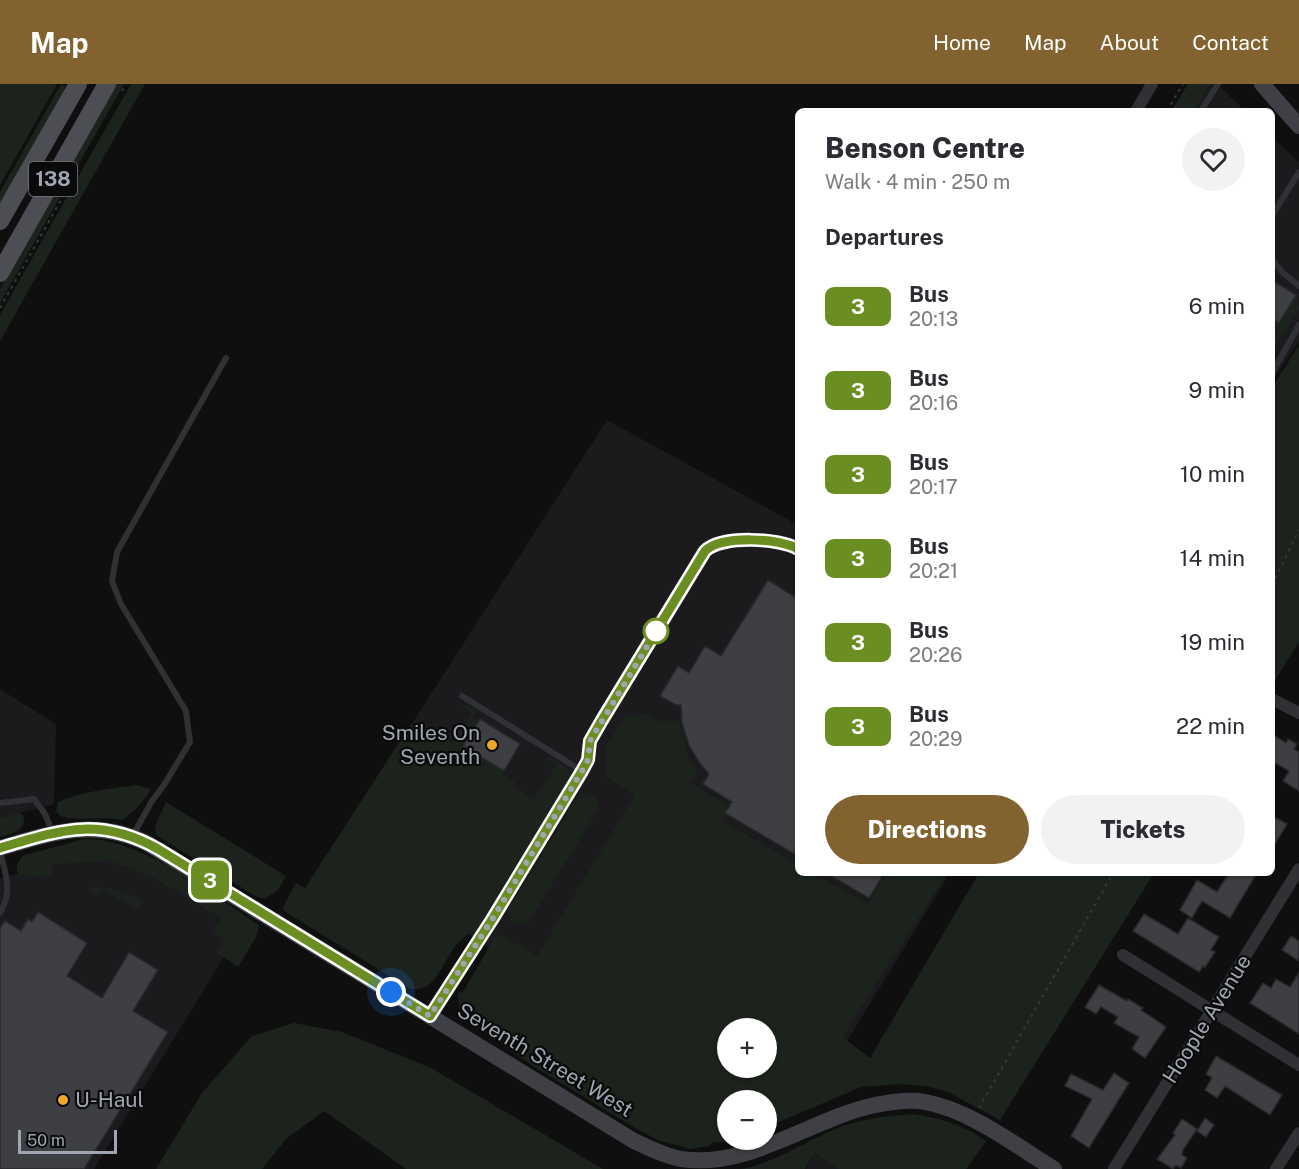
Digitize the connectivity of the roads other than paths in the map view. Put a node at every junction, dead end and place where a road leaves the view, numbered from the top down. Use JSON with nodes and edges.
{"nodes":[{"id":1,"x":78,"y":84,"type":"edge"},
{"id":2,"x":1152,"y":84,"type":"edge"},
{"id":3,"x":1218,"y":84,"type":"edge"},
{"id":4,"x":1262,"y":84,"type":"edge"},
{"id":5,"x":113,"y":89,"type":"edge"},
{"id":6,"x":1138,"y":108,"type":"edge"},
{"id":7,"x":1203,"y":108,"type":"edge"},
{"id":8,"x":1299,"y":126,"type":"edge"},
{"id":9,"x":1299,"y":172,"type":"edge"},
{"id":10,"x":1275,"y":211,"type":"edge"},
{"id":11,"x":0,"y":221,"type":"edge"},
{"id":12,"x":1275,"y":263,"type":"edge"},
{"id":13,"x":0,"y":273,"type":"edge"},
{"id":14,"x":1299,"y":286,"type":"edge"},
{"id":15,"x":1299,"y":325,"type":"edge"},
{"id":16,"x":226,"y":358,"type":"dead end"},
{"id":17,"x":1275,"y":368,"type":"edge"},
{"id":18,"x":795,"y":548,"type":"edge"},
{"id":19,"x":462,"y":696,"type":"dead end"},
{"id":20,"x":1275,"y":701,"type":"edge"},
{"id":21,"x":1299,"y":713,"type":"edge"},
{"id":22,"x":582,"y":771,"type":"junction"},
{"id":23,"x":0,"y":803,"type":"edge"},
{"id":24,"x":53,"y":832,"type":"junction"},
{"id":25,"x":133,"y":836,"type":"junction"},
{"id":26,"x":0,"y":850,"type":"edge"},
{"id":27,"x":1299,"y":869,"type":"edge"},
{"id":28,"x":0,"y":913,"type":"edge"},
{"id":29,"x":1123,"y":955,"type":"dead end"},
{"id":30,"x":1211,"y":1012,"type":"junction"},
{"id":31,"x":430,"y":1016,"type":"junction"},
{"id":32,"x":1299,"y":1065,"type":"edge"},
{"id":33,"x":1299,"y":1133,"type":"edge"},
{"id":34,"x":1054,"y":1169,"type":"edge"},
{"id":35,"x":1114,"y":1169,"type":"edge"},
{"id":36,"x":1276,"y":1169,"type":"edge"}],
"edges":[{"from":1,"to":11,"type":"main road","number":"138"},
{"from":2,"to":6,"type":"street"},
{"from":3,"to":7,"type":"lane"},
{"from":4,"to":8,"type":"street"},
{"from":5,"to":13,"type":"main road","number":"138"},
{"from":9,"to":10,"type":"lane"},
{"from":12,"to":14,"type":"lane"},
{"from":15,"to":17,"type":"lane"},
{"from":16,"to":25,"type":"lane"},
{"from":18,"to":22,"type":"street"},
{"from":19,"to":22,"type":"lane"},
{"from":20,"to":21,"type":"street"},
{"from":22,"to":31,"type":"street"},
{"from":23,"to":24,"type":"lane"},
{"from":24,"to":25,"type":"street","name":"Seventh Street West"},
{"from":24,"to":26,"type":"street","name":"Seventh Street West"},
{"from":25,"to":31,"type":"street","name":"Seventh Street West"},
{"from":26,"to":28,"type":"lane"},
{"from":27,"to":30,"type":"street","name":"Hoople Avenue"},
{"from":29,"to":30,"type":"street"},
{"from":30,"to":32,"type":"street"},
{"from":30,"to":35,"type":"street","name":"Hoople Avenue"},
{"from":31,"to":34,"type":"street","name":"Seventh Street West"},
{"from":33,"to":36,"type":"street"}]}
